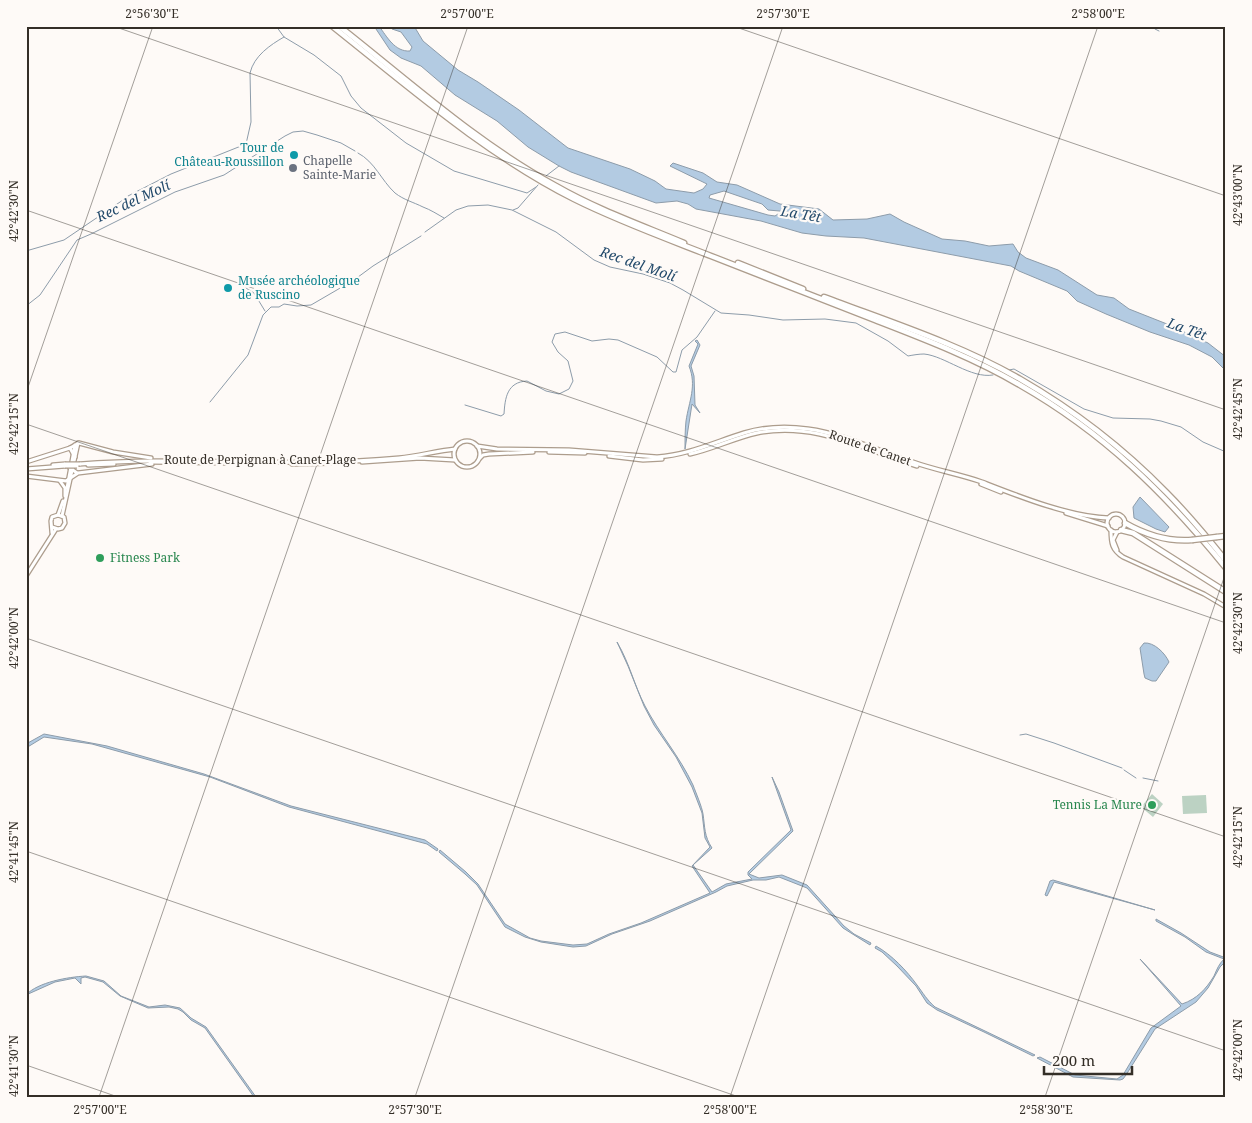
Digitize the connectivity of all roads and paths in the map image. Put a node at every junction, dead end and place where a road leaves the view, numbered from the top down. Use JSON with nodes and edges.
{"nodes":[{"id":1,"x":332,"y":26,"type":"edge"},
{"id":2,"x":339,"y":26,"type":"edge"},
{"id":3,"x":76,"y":444,"type":"junction"},
{"id":4,"x":477,"y":446,"type":"junction"},
{"id":5,"x":70,"y":448,"type":"junction"},
{"id":6,"x":455,"y":449,"type":"junction"},
{"id":7,"x":73,"y":452,"type":"junction"},
{"id":8,"x":75,"y":457,"type":"junction"},
{"id":9,"x":480,"y":458,"type":"junction"},
{"id":10,"x":159,"y":460,"type":"junction"},
{"id":11,"x":455,"y":460,"type":"junction"},
{"id":12,"x":26,"y":462,"type":"edge"},
{"id":13,"x":174,"y":462,"type":"junction"},
{"id":14,"x":80,"y":465,"type":"junction"},
{"id":15,"x":26,"y":468,"type":"edge"},
{"id":16,"x":72,"y":469,"type":"junction"},
{"id":17,"x":78,"y":473,"type":"junction"},
{"id":18,"x":26,"y":476,"type":"edge"},
{"id":19,"x":70,"y":479,"type":"junction"},
{"id":20,"x":59,"y":481,"type":"junction"},
{"id":21,"x":65,"y":496,"type":"junction"},
{"id":22,"x":60,"y":515,"type":"junction"},
{"id":23,"x":1109,"y":518,"type":"junction"},
{"id":24,"x":1125,"y":523,"type":"junction"},
{"id":25,"x":1108,"y":526,"type":"junction"},
{"id":26,"x":54,"y":528,"type":"junction"},
{"id":27,"x":1111,"y":530,"type":"junction"},
{"id":28,"x":1119,"y":531,"type":"junction"},
{"id":29,"x":1226,"y":536,"type":"edge"},
{"id":30,"x":1118,"y":553,"type":"junction"},
{"id":31,"x":1226,"y":561,"type":"edge"},
{"id":32,"x":1226,"y":568,"type":"edge"},
{"id":33,"x":26,"y":576,"type":"edge"},
{"id":34,"x":1226,"y":592,"type":"edge"},
{"id":35,"x":1226,"y":607,"type":"edge"}],
"edges":[{"from":1,"to":32,"type":"highway"},
{"from":2,"to":31,"type":"highway"},
{"from":3,"to":5,"type":"main road"},
{"from":3,"to":7,"type":"main road"},
{"from":3,"to":8,"type":"main road"},
{"from":3,"to":10,"type":"main road"},
{"from":4,"to":6,"type":"main road"},
{"from":4,"to":9,"type":"main road"},
{"from":4,"to":23,"type":"main road","name":"Route de Canet"},
{"from":5,"to":7,"type":"main road"},
{"from":5,"to":12,"type":"main road"},
{"from":6,"to":10,"type":"main road","name":"Route de Perpignan à Canet-Plage"},
{"from":6,"to":11,"type":"main road"},
{"from":7,"to":8,"type":"main road"},
{"from":7,"to":16,"type":"main road"},
{"from":8,"to":16,"type":"main road"},
{"from":9,"to":11,"type":"main road"},
{"from":9,"to":25,"type":"main road","name":"Route de Canet"},
{"from":10,"to":14,"type":"main road","name":"Route de Perpignan à Canet-Plage"},
{"from":11,"to":13,"type":"main road","name":"Route de Perpignan à Canet-Plage"},
{"from":13,"to":14,"type":"main road","name":"Route de Perpignan à Canet-Plage"},
{"from":13,"to":17,"type":"main road"},
{"from":14,"to":15,"type":"main road","name":"Route de Perpignan à Canet-Plage","bridge":true},
{"from":16,"to":17,"type":"main road"},
{"from":16,"to":19,"type":"main road"},
{"from":17,"to":19,"type":"main road"},
{"from":18,"to":20,"type":"main road"},
{"from":19,"to":20,"type":"main road"},
{"from":19,"to":21,"type":"main road"},
{"from":19,"to":22,"type":"main road"},
{"from":20,"to":21,"type":"main road"},
{"from":21,"to":22,"type":"main road"},
{"from":22,"to":26,"type":"main road"},
{"from":22,"to":26,"type":"main road"},
{"from":23,"to":24,"type":"main road"},
{"from":23,"to":25,"type":"main road"},
{"from":24,"to":28,"type":"main road"},
{"from":24,"to":29,"type":"highway","bridge":true},
{"from":25,"to":27,"type":"main road"},
{"from":26,"to":33,"type":"main road"},
{"from":27,"to":28,"type":"main road"},
{"from":27,"to":30,"type":"main road"},
{"from":28,"to":30,"type":"main road"},
{"from":28,"to":34,"type":"highway"},
{"from":30,"to":35,"type":"main road"}]}
